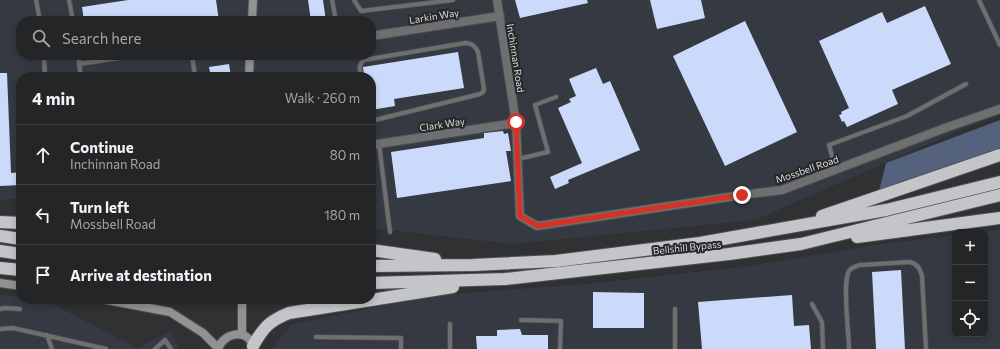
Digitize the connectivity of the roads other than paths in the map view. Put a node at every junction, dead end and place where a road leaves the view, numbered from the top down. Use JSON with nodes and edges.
{"nodes":[{"id":1,"x":36,"y":0,"type":"edge"},
{"id":2,"x":69,"y":0,"type":"edge"},
{"id":3,"x":252,"y":0,"type":"edge"},
{"id":4,"x":332,"y":0,"type":"edge"},
{"id":5,"x":354,"y":0,"type":"edge"},
{"id":6,"x":453,"y":0,"type":"edge"},
{"id":7,"x":497,"y":0,"type":"edge"},
{"id":8,"x":979,"y":0,"type":"edge"},
{"id":9,"x":39,"y":16,"type":"edge"},
{"id":10,"x":72,"y":16,"type":"edge"},
{"id":11,"x":252,"y":16,"type":"edge"},
{"id":12,"x":335,"y":16,"type":"edge"},
{"id":13,"x":500,"y":16,"type":"junction"},
{"id":14,"x":376,"y":35,"type":"edge"},
{"id":15,"x":1000,"y":45,"type":"edge"},
{"id":16,"x":376,"y":58,"type":"edge"},
{"id":17,"x":44,"y":60,"type":"edge"},
{"id":18,"x":79,"y":60,"type":"edge"},
{"id":19,"x":105,"y":60,"type":"edge"},
{"id":20,"x":193,"y":60,"type":"edge"},
{"id":21,"x":250,"y":60,"type":"edge"},
{"id":22,"x":364,"y":60,"type":"edge"},
{"id":23,"x":79,"y":64,"type":"junction"},
{"id":24,"x":46,"y":72,"type":"edge"},
{"id":25,"x":80,"y":72,"type":"edge"},
{"id":26,"x":194,"y":72,"type":"edge"},
{"id":27,"x":249,"y":72,"type":"edge"},
{"id":28,"x":360,"y":72,"type":"edge"},
{"id":29,"x":966,"y":84,"type":"dead end"},
{"id":30,"x":556,"y":97,"type":"dead end"},
{"id":31,"x":1000,"y":109,"type":"edge"},
{"id":32,"x":376,"y":120,"type":"edge"},
{"id":33,"x":516,"y":122,"type":"junction"},
{"id":34,"x":376,"y":145,"type":"edge"},
{"id":35,"x":376,"y":151,"type":"edge"},
{"id":36,"x":1000,"y":155,"type":"edge"},
{"id":37,"x":517,"y":159,"type":"junction"},
{"id":38,"x":836,"y":170,"type":"junction"},
{"id":39,"x":1000,"y":182,"type":"edge"},
{"id":40,"x":1000,"y":195,"type":"edge"},
{"id":41,"x":520,"y":216,"type":"joint"},
{"id":42,"x":1000,"y":218,"type":"edge"},
{"id":43,"x":0,"y":222,"type":"edge"},
{"id":44,"x":16,"y":223,"type":"edge"},
{"id":45,"x":783,"y":229,"type":"junction"},
{"id":46,"x":390,"y":232,"type":"dead end"},
{"id":47,"x":0,"y":236,"type":"edge"},
{"id":48,"x":16,"y":238,"type":"edge"},
{"id":49,"x":801,"y":244,"type":"junction"},
{"id":50,"x":0,"y":251,"type":"edge"},
{"id":51,"x":376,"y":251,"type":"edge"},
{"id":52,"x":16,"y":253,"type":"edge"},
{"id":53,"x":473,"y":265,"type":"junction"},
{"id":54,"x":376,"y":266,"type":"edge"},
{"id":55,"x":0,"y":268,"type":"edge"},
{"id":56,"x":16,"y":270,"type":"edge"},
{"id":57,"x":505,"y":279,"type":"junction"},
{"id":58,"x":376,"y":282,"type":"edge"},
{"id":59,"x":0,"y":283,"type":"edge"},
{"id":60,"x":16,"y":285,"type":"edge"},
{"id":61,"x":376,"y":299,"type":"edge"},
{"id":62,"x":128,"y":304,"type":"edge"},
{"id":63,"x":242,"y":304,"type":"edge"},
{"id":64,"x":346,"y":304,"type":"edge"},
{"id":65,"x":812,"y":304,"type":"dead end"},
{"id":66,"x":20,"y":309,"type":"dead end"},
{"id":67,"x":0,"y":310,"type":"edge"},
{"id":68,"x":674,"y":310,"type":"dead end"},
{"id":69,"x":521,"y":320,"type":"dead end"},
{"id":70,"x":450,"y":324,"type":"dead end"},
{"id":71,"x":0,"y":329,"type":"edge"},
{"id":72,"x":47,"y":335,"type":"junction"},
{"id":73,"x":242,"y":335,"type":"junction"},
{"id":74,"x":316,"y":337,"type":"dead end"},
{"id":75,"x":253,"y":347,"type":"edge"},
{"id":76,"x":52,"y":349,"type":"edge"},
{"id":77,"x":106,"y":349,"type":"edge"},
{"id":78,"x":155,"y":349,"type":"edge"},
{"id":79,"x":171,"y":349,"type":"edge"},
{"id":80,"x":218,"y":349,"type":"edge"},
{"id":81,"x":401,"y":349,"type":"edge"},
{"id":82,"x":450,"y":349,"type":"edge"},
{"id":83,"x":560,"y":349,"type":"edge"},
{"id":84,"x":675,"y":349,"type":"edge"},
{"id":85,"x":823,"y":349,"type":"edge"},
{"id":86,"x":849,"y":349,"type":"edge"},
{"id":87,"x":926,"y":349,"type":"edge"}],
"edges":[{"from":1,"to":9,"type":"lane"},
{"from":2,"to":10,"type":"lane"},
{"from":3,"to":11,"type":"street"},
{"from":4,"to":12,"type":"lane"},
{"from":5,"to":6,"type":"lane"},
{"from":7,"to":13,"type":"street","name":"Inchinnan Road"},
{"from":8,"to":15,"type":"lane"},
{"from":13,"to":14,"type":"street","name":"Larkin Way"},
{"from":13,"to":33,"type":"street","name":"Inchinnan Road"},
{"from":16,"to":32,"type":"lane"},
{"from":17,"to":24,"type":"lane"},
{"from":18,"to":23,"type":"lane"},
{"from":19,"to":23,"type":"lane"},
{"from":20,"to":26,"type":"lane"},
{"from":21,"to":27,"type":"street"},
{"from":22,"to":28,"type":"lane"},
{"from":23,"to":25,"type":"lane"},
{"from":29,"to":38,"type":"lane"},
{"from":30,"to":37,"type":"lane"},
{"from":31,"to":38,"type":"street","name":"Mossbell Road"},
{"from":33,"to":34,"type":"street","name":"Clark Way"},
{"from":33,"to":37,"type":"street","name":"Inchinnan Road"},
{"from":35,"to":46,"type":"lane"},
{"from":36,"to":45,"type":"highway"},
{"from":37,"to":41,"type":"street","name":"Inchinnan Road"},
{"from":38,"to":41,"type":"street","name":"Mossbell Road"},
{"from":39,"to":45,"type":"highway","name":"Bellshill Bypass"},
{"from":40,"to":49,"type":"highway","name":"Bellshill Bypass"},
{"from":42,"to":49,"type":"highway"},
{"from":43,"to":44,"type":"highway"},
{"from":45,"to":53,"type":"highway","name":"Bellshill Bypass"},
{"from":47,"to":48,"type":"highway"},
{"from":49,"to":57,"type":"highway","name":"Bellshill Bypass"},
{"from":50,"to":52,"type":"highway"},
{"from":51,"to":53,"type":"highway"},
{"from":53,"to":54,"type":"highway","name":"Bellshill Bypass"},
{"from":55,"to":56,"type":"highway"},
{"from":57,"to":58,"type":"highway","name":"Bellshill Bypass"},
{"from":57,"to":61,"type":"highway"},
{"from":59,"to":60,"type":"street"},
{"from":62,"to":80,"type":"street"},
{"from":63,"to":73,"type":"street"},
{"from":64,"to":75,"type":"highway"},
{"from":65,"to":85,"type":"lane"},
{"from":66,"to":67,"type":"lane"},
{"from":68,"to":84,"type":"lane"},
{"from":69,"to":83,"type":"lane"},
{"from":70,"to":82,"type":"lane"},
{"from":71,"to":72,"type":"lane"},
{"from":72,"to":76,"type":"lane"},
{"from":72,"to":77,"type":"lane"},
{"from":73,"to":75,"type":"street"},
{"from":73,"to":80,"type":"street"},
{"from":74,"to":81,"type":"lane"},
{"from":78,"to":79,"type":"lane"},
{"from":86,"to":87,"type":"lane"}]}
